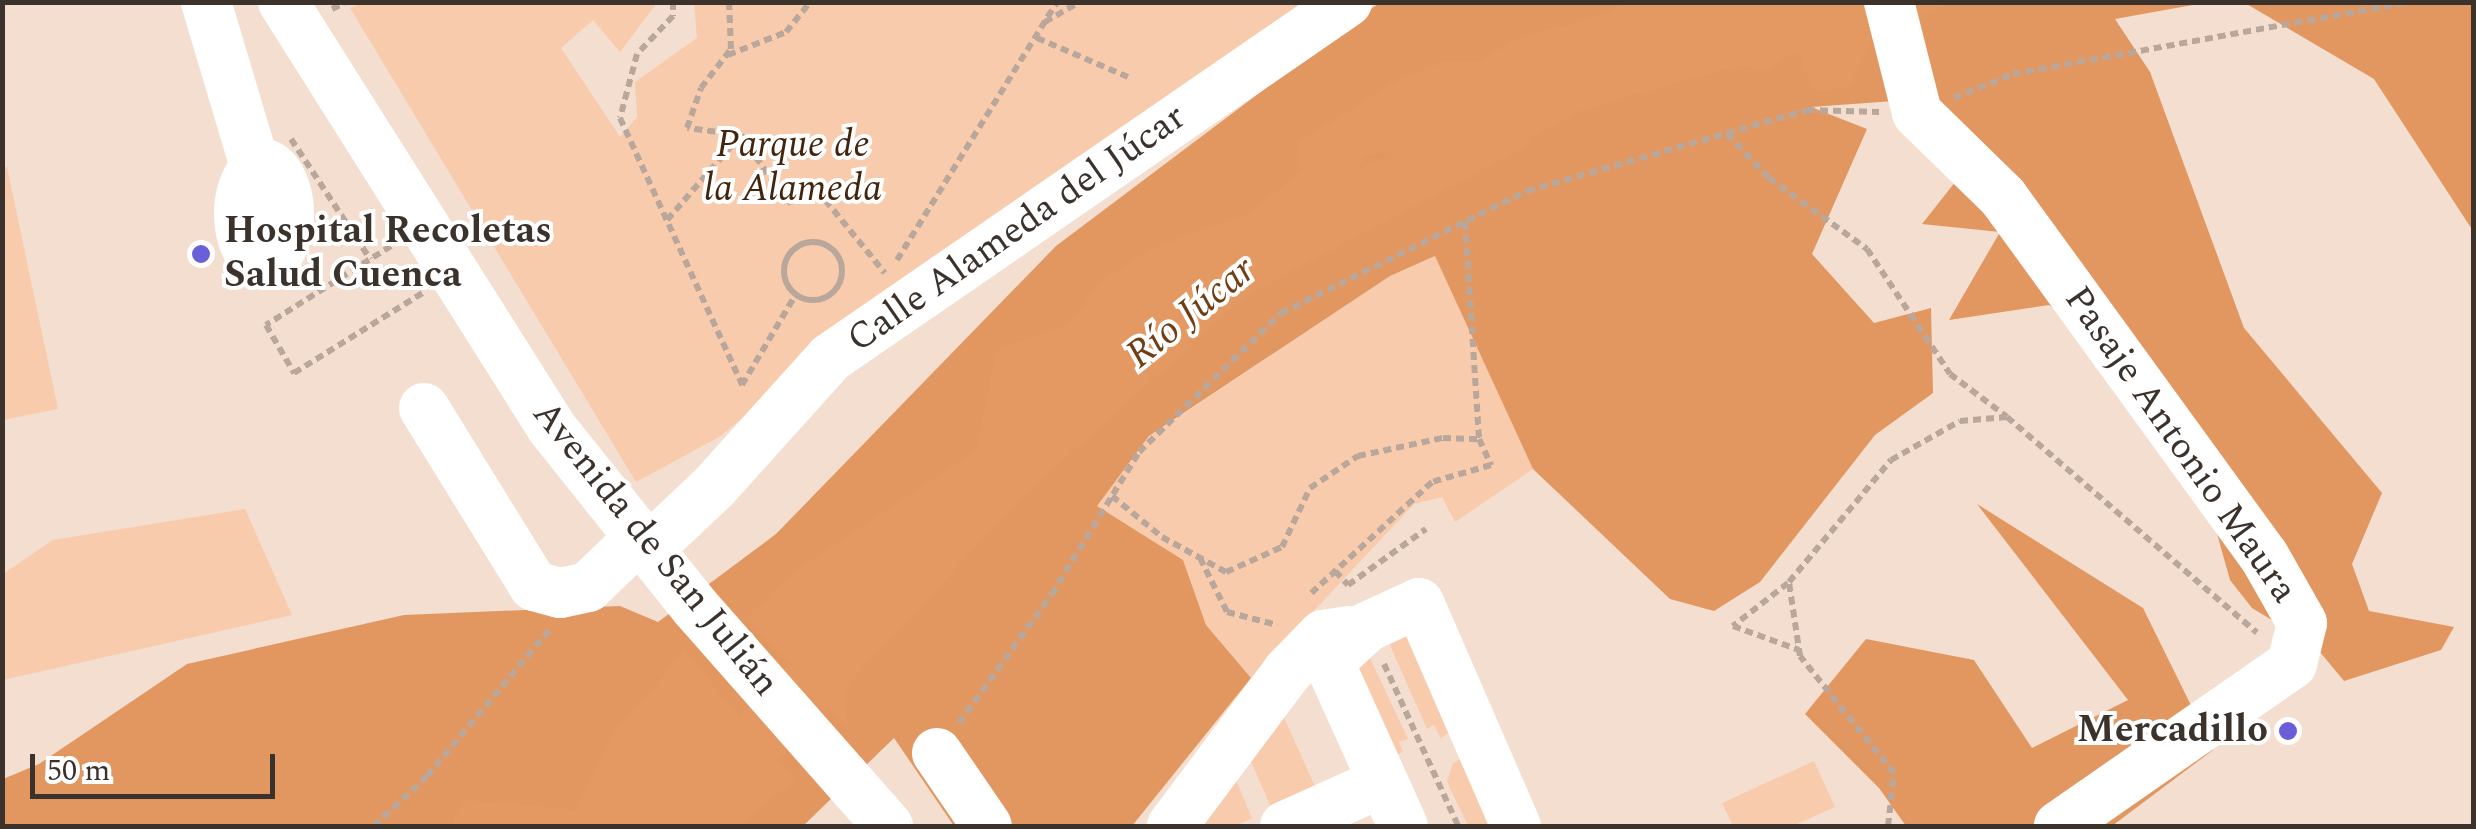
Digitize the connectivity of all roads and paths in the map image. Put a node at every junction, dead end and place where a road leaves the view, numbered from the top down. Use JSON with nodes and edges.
{"nodes":[{"id":1,"x":206,"y":2,"type":"edge"},
{"id":2,"x":283,"y":2,"type":"edge"},
{"id":3,"x":673,"y":2,"type":"edge"},
{"id":4,"x":729,"y":2,"type":"edge"},
{"id":5,"x":810,"y":2,"type":"edge"},
{"id":6,"x":1057,"y":2,"type":"edge"},
{"id":7,"x":1079,"y":2,"type":"edge"},
{"id":8,"x":1348,"y":2,"type":"edge"},
{"id":9,"x":1889,"y":2,"type":"edge"},
{"id":10,"x":2412,"y":2,"type":"edge"},
{"id":11,"x":1045,"y":22,"type":"junction"},
{"id":12,"x":1037,"y":38,"type":"junction"},
{"id":13,"x":726,"y":56,"type":"junction"},
{"id":14,"x":1128,"y":77,"type":"dead end"},
{"id":15,"x":1917,"y":113,"type":"junction"},
{"id":16,"x":1727,"y":134,"type":"junction"},
{"id":17,"x":741,"y":136,"type":"junction"},
{"id":18,"x":274,"y":153,"type":"joint"},
{"id":19,"x":666,"y":220,"type":"junction"},
{"id":20,"x":1465,"y":222,"type":"junction"},
{"id":21,"x":424,"y":225,"type":"junction"},
{"id":22,"x":370,"y":258,"type":"junction"},
{"id":23,"x":454,"y":273,"type":"junction"},
{"id":24,"x":796,"y":294,"type":"junction"},
{"id":25,"x":424,"y":408,"type":"dead end"},
{"id":26,"x":2006,"y":417,"type":"junction"},
{"id":27,"x":1478,"y":439,"type":"junction"},
{"id":28,"x":714,"y":486,"type":"junction"},
{"id":29,"x":1112,"y":496,"type":"junction"},
{"id":30,"x":605,"y":499,"type":"junction"},
{"id":31,"x":1426,"y":528,"type":"dead end"},
{"id":32,"x":642,"y":544,"type":"junction"},
{"id":33,"x":1200,"y":558,"type":"junction"},
{"id":34,"x":1336,"y":571,"type":"junction"},
{"id":35,"x":1789,"y":582,"type":"junction"},
{"id":36,"x":588,"y":588,"type":"junction"},
{"id":37,"x":1306,"y":598,"type":"dead end"},
{"id":38,"x":1358,"y":606,"type":"junction"},
{"id":39,"x":696,"y":609,"type":"junction"},
{"id":40,"x":1292,"y":612,"type":"dead end"},
{"id":41,"x":1800,"y":650,"type":"junction"},
{"id":42,"x":2292,"y":664,"type":"junction"},
{"id":43,"x":1476,"y":734,"type":"junction"},
{"id":44,"x":937,"y":752,"type":"joint"},
{"id":45,"x":1428,"y":760,"type":"junction"},
{"id":46,"x":1384,"y":782,"type":"junction"},
{"id":47,"x":374,"y":826,"type":"edge"},
{"id":48,"x":888,"y":826,"type":"edge"},
{"id":49,"x":988,"y":826,"type":"edge"},
{"id":50,"x":1172,"y":826,"type":"edge"},
{"id":51,"x":1285,"y":826,"type":"edge"},
{"id":52,"x":1403,"y":826,"type":"edge"},
{"id":53,"x":1458,"y":826,"type":"edge"},
{"id":54,"x":1516,"y":826,"type":"edge"},
{"id":55,"x":1888,"y":826,"type":"edge"},
{"id":56,"x":2060,"y":826,"type":"edge"}],
"edges":[{"from":1,"to":18,"type":"street"},
{"from":2,"to":21,"type":"street","name":"Avenida de San Julián"},
{"from":3,"to":19,"type":"path"},
{"from":4,"to":13,"type":"path"},
{"from":5,"to":13,"type":"path"},
{"from":6,"to":11,"type":"path"},
{"from":7,"to":11,"type":"path"},
{"from":8,"to":28,"type":"street","name":"Calle Alameda del Júcar"},
{"from":9,"to":15,"type":"street"},
{"from":10,"to":15,"type":"path"},
{"from":11,"to":12,"type":"path"},
{"from":12,"to":14,"type":"path"},
{"from":12,"to":17,"type":"path"},
{"from":13,"to":17,"type":"path"},
{"from":15,"to":16,"type":"path"},
{"from":15,"to":42,"type":"street","name":"Pasaje Antonio Maura"},
{"from":16,"to":20,"type":"path"},
{"from":16,"to":26,"type":"path"},
{"from":17,"to":19,"type":"path"},
{"from":18,"to":22,"type":"path"},
{"from":19,"to":24,"type":"path"},
{"from":20,"to":27,"type":"path"},
{"from":20,"to":29,"type":"path"},
{"from":21,"to":22,"type":"path"},
{"from":21,"to":23,"type":"street","name":"Avenida de San Julián"},
{"from":22,"to":23,"type":"path"},
{"from":23,"to":30,"type":"street","name":"Avenida de San Julián"},
{"from":24,"to":24,"type":"path"},
{"from":25,"to":36,"type":"street"},
{"from":26,"to":35,"type":"path"},
{"from":26,"to":42,"type":"path"},
{"from":27,"to":33,"type":"path"},
{"from":27,"to":34,"type":"path"},
{"from":28,"to":30,"type":"street"},
{"from":28,"to":32,"type":"street","name":"Calle Alameda del Júcar"},
{"from":28,"to":39,"type":"street","name":"Calle Alameda del Júcar"},
{"from":29,"to":33,"type":"path"},
{"from":29,"to":44,"type":"path"},
{"from":30,"to":32,"type":"street","name":"Avenida de San Julián"},
{"from":31,"to":38,"type":"path"},
{"from":32,"to":36,"type":"street","name":"Calle Alameda del Júcar"},
{"from":32,"to":39,"type":"street","name":"Avenida de San Julián"},
{"from":33,"to":40,"type":"path"},
{"from":34,"to":37,"type":"path"},
{"from":34,"to":38,"type":"path"},
{"from":35,"to":41,"type":"path"},
{"from":35,"to":41,"type":"path"},
{"from":36,"to":47,"type":"path"},
{"from":38,"to":43,"type":"street"},
{"from":38,"to":45,"type":"path"},
{"from":38,"to":46,"type":"street"},
{"from":38,"to":50,"type":"street"},
{"from":39,"to":48,"type":"street","name":"Avenida de San Julián"},
{"from":41,"to":55,"type":"path"},
{"from":42,"to":56,"type":"street"},
{"from":43,"to":45,"type":"path"},
{"from":43,"to":54,"type":"street"},
{"from":44,"to":49,"type":"street"},
{"from":45,"to":46,"type":"path"},
{"from":45,"to":53,"type":"path"},
{"from":46,"to":51,"type":"street"},
{"from":46,"to":52,"type":"street"}]}
